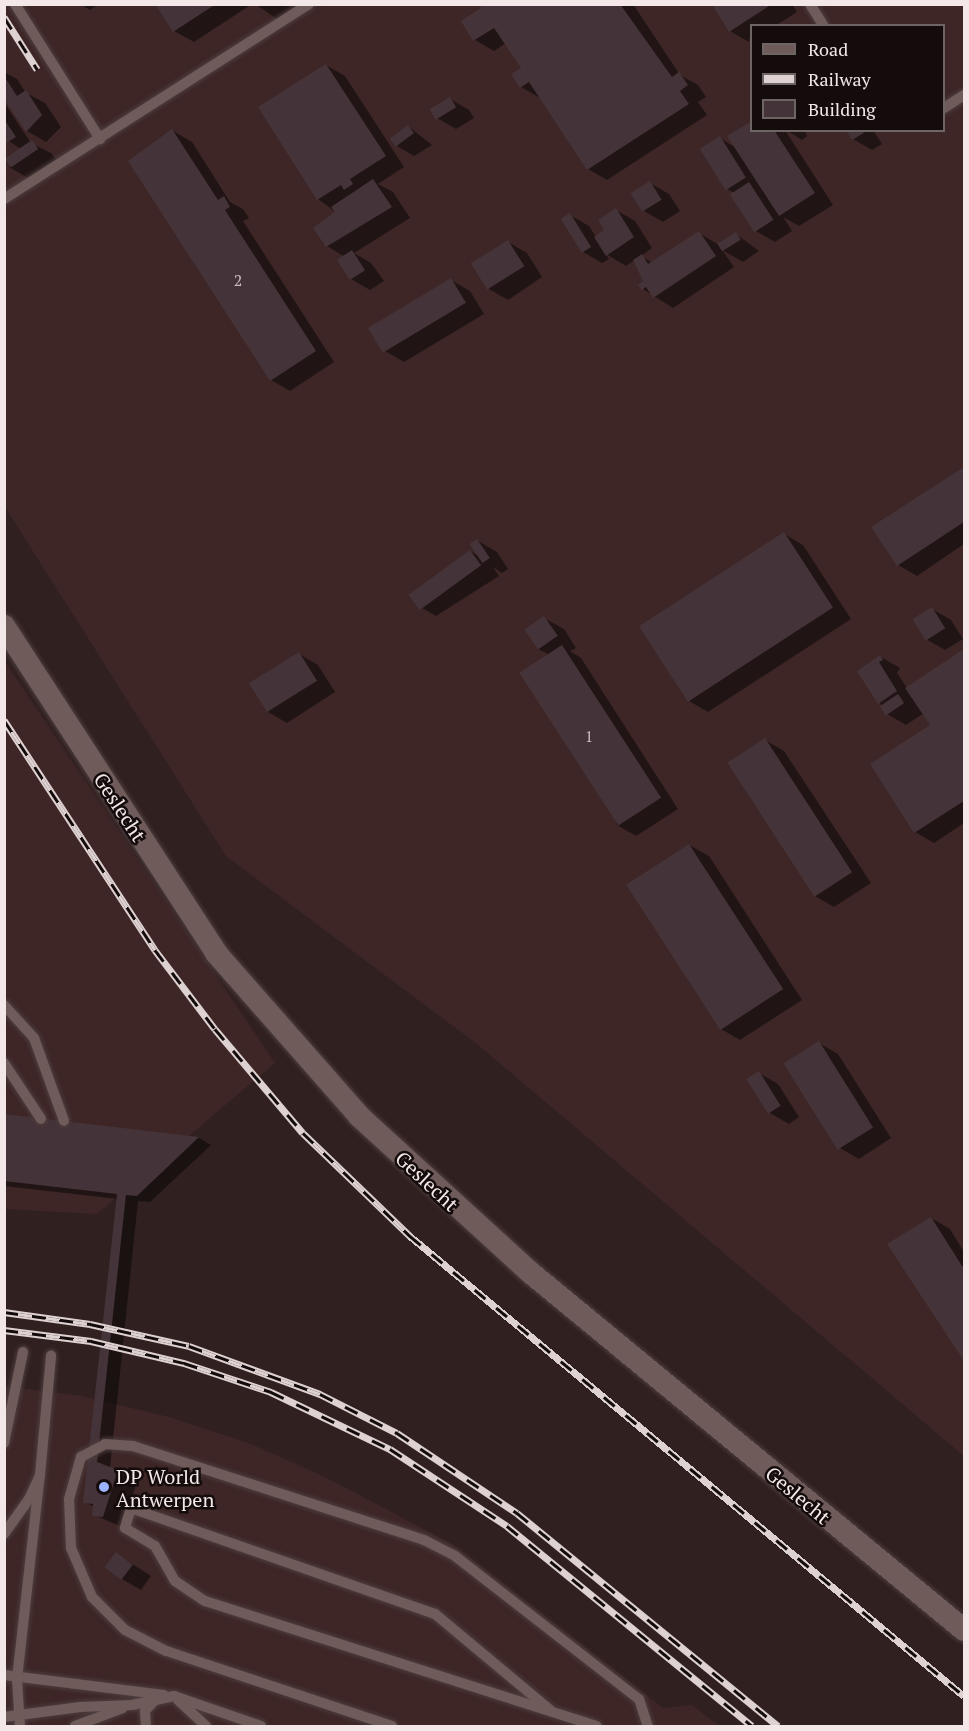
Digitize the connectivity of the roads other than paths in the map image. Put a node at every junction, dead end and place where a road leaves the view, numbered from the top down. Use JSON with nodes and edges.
{"nodes":[{"id":1,"x":15,"y":4,"type":"edge"},
{"id":2,"x":309,"y":4,"type":"edge"},
{"id":3,"x":810,"y":4,"type":"edge"},
{"id":4,"x":823,"y":24,"type":"edge"},
{"id":5,"x":964,"y":95,"type":"edge"},
{"id":6,"x":945,"y":107,"type":"edge"},
{"id":7,"x":100,"y":139,"type":"junction"},
{"id":8,"x":4,"y":199,"type":"edge"},
{"id":9,"x":4,"y":627,"type":"edge"},
{"id":10,"x":4,"y":1005,"type":"edge"},
{"id":11,"x":4,"y":1063,"type":"edge"},
{"id":12,"x":41,"y":1119,"type":"dead end"},
{"id":13,"x":64,"y":1121,"type":"dead end"},
{"id":14,"x":23,"y":1352,"type":"dead end"},
{"id":15,"x":51,"y":1356,"type":"dead end"},
{"id":16,"x":4,"y":1443,"type":"edge"},
{"id":17,"x":40,"y":1475,"type":"junction"},
{"id":18,"x":4,"y":1534,"type":"edge"},
{"id":19,"x":964,"y":1630,"type":"edge"},
{"id":20,"x":4,"y":1675,"type":"edge"},
{"id":21,"x":17,"y":1679,"type":"junction"},
{"id":22,"x":174,"y":1696,"type":"junction"},
{"id":23,"x":155,"y":1700,"type":"junction"},
{"id":24,"x":132,"y":1705,"type":"junction"},
{"id":25,"x":550,"y":1710,"type":"junction"},
{"id":26,"x":17,"y":1714,"type":"junction"},
{"id":27,"x":4,"y":1718,"type":"edge"},
{"id":28,"x":20,"y":1726,"type":"edge"},
{"id":29,"x":75,"y":1726,"type":"edge"},
{"id":30,"x":147,"y":1726,"type":"edge"},
{"id":31,"x":206,"y":1726,"type":"edge"},
{"id":32,"x":261,"y":1726,"type":"edge"},
{"id":33,"x":392,"y":1726,"type":"edge"},
{"id":34,"x":597,"y":1726,"type":"edge"},
{"id":35,"x":648,"y":1726,"type":"edge"}],
"edges":[{"from":1,"to":7,"type":"lane"},
{"from":2,"to":7,"type":"lane"},
{"from":3,"to":4,"type":"lane"},
{"from":5,"to":6,"type":"lane"},
{"from":7,"to":8,"type":"lane"},
{"from":9,"to":19,"type":"street","name":"Geslecht"},
{"from":10,"to":13,"type":"lane"},
{"from":11,"to":12,"type":"lane"},
{"from":14,"to":16,"type":"lane"},
{"from":15,"to":17,"type":"lane"},
{"from":17,"to":18,"type":"lane"},
{"from":17,"to":21,"type":"lane"},
{"from":20,"to":21,"type":"lane"},
{"from":21,"to":22,"type":"lane"},
{"from":21,"to":26,"type":"lane"},
{"from":22,"to":23,"type":"lane"},
{"from":22,"to":31,"type":"lane"},
{"from":22,"to":32,"type":"lane"},
{"from":23,"to":24,"type":"lane"},
{"from":23,"to":30,"type":"lane"},
{"from":24,"to":26,"type":"lane"},
{"from":24,"to":29,"type":"lane"},
{"from":25,"to":25,"type":"lane"},
{"from":25,"to":34,"type":"lane"},
{"from":26,"to":27,"type":"lane"},
{"from":26,"to":28,"type":"lane"},
{"from":33,"to":35,"type":"lane"}]}
